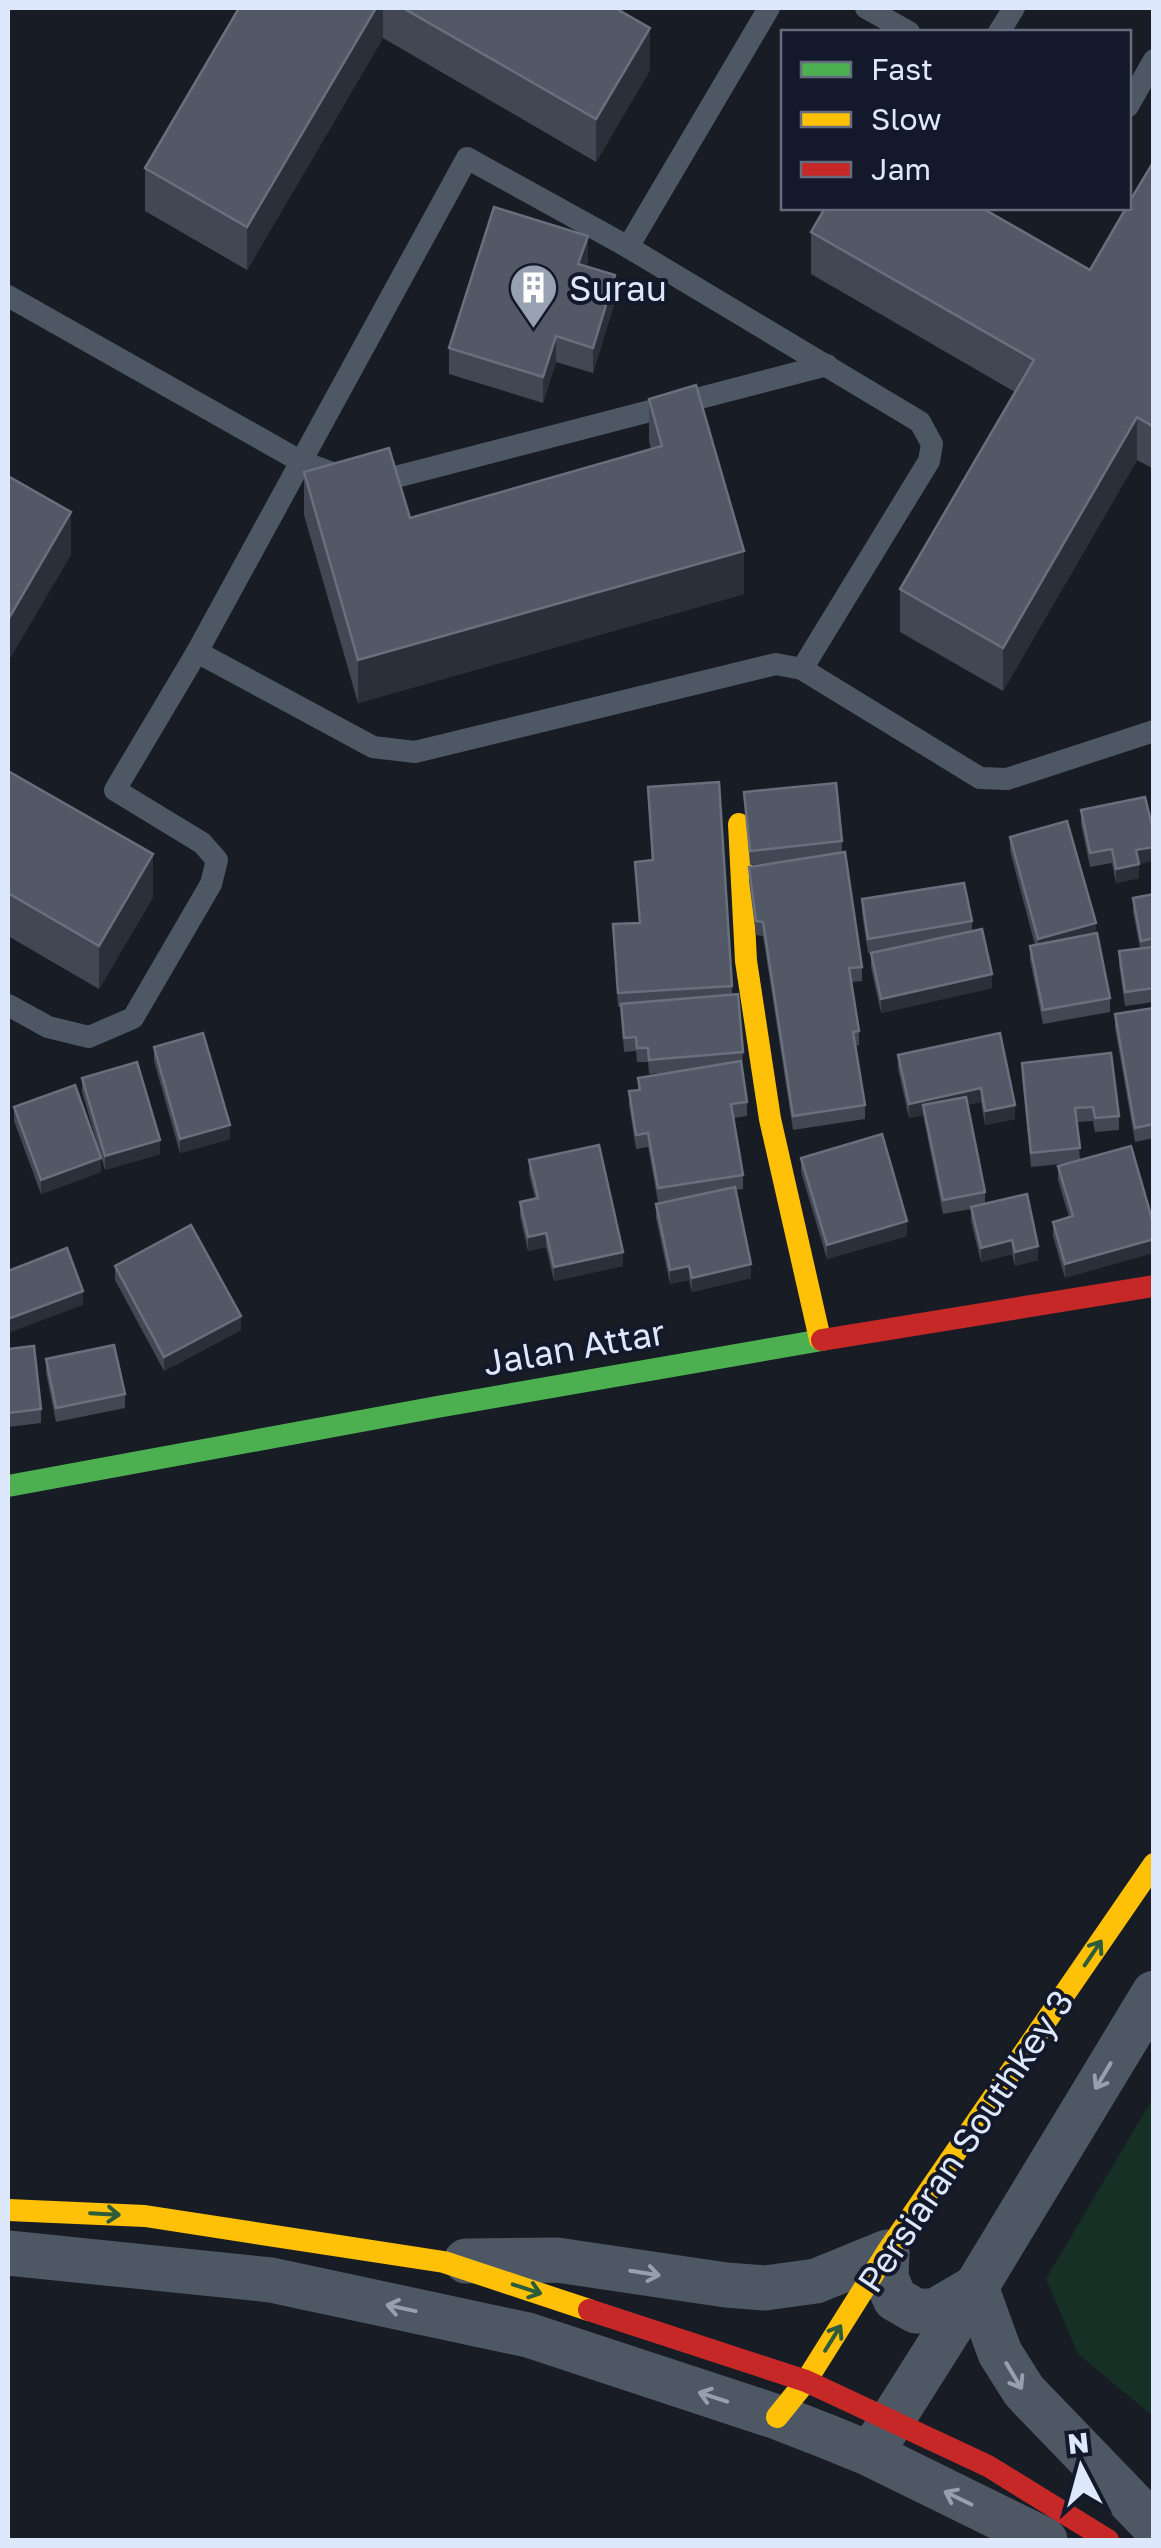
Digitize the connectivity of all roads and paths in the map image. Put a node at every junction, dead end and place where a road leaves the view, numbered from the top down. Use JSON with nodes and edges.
{"nodes":[{"id":1,"x":768,"y":8,"type":"edge"},
{"id":2,"x":866,"y":8,"type":"edge"},
{"id":3,"x":1014,"y":8,"type":"edge"},
{"id":4,"x":905,"y":30,"type":"edge"},
{"id":5,"x":1000,"y":30,"type":"edge"},
{"id":6,"x":1154,"y":60,"type":"edge"},
{"id":7,"x":1131,"y":101,"type":"edge"},
{"id":8,"x":628,"y":247,"type":"junction"},
{"id":9,"x":8,"y":296,"type":"edge"},
{"id":10,"x":827,"y":365,"type":"junction"},
{"id":11,"x":300,"y":462,"type":"junction"},
{"id":12,"x":197,"y":652,"type":"junction"},
{"id":13,"x":802,"y":670,"type":"junction"},
{"id":14,"x":1154,"y":731,"type":"edge"},
{"id":15,"x":739,"y":824,"type":"dead end"},
{"id":16,"x":8,"y":1005,"type":"edge"},
{"id":17,"x":1154,"y":1286,"type":"edge"},
{"id":18,"x":820,"y":1340,"type":"junction"},
{"id":19,"x":8,"y":1486,"type":"edge"},
{"id":20,"x":1154,"y":1864,"type":"edge"},
{"id":21,"x":1154,"y":1993,"type":"edge"},
{"id":22,"x":8,"y":2210,"type":"edge"},
{"id":23,"x":887,"y":2252,"type":"junction"},
{"id":24,"x":8,"y":2253,"type":"edge"},
{"id":25,"x":444,"y":2262,"type":"junction"},
{"id":26,"x":976,"y":2287,"type":"junction"},
{"id":27,"x":806,"y":2381,"type":"junction"},
{"id":28,"x":776,"y":2418,"type":"junction"},
{"id":29,"x":881,"y":2437,"type":"junction"},
{"id":30,"x":1154,"y":2526,"type":"edge"},
{"id":31,"x":1045,"y":2540,"type":"edge"},
{"id":32,"x":1108,"y":2540,"type":"edge"}],
"edges":[{"from":1,"to":8,"type":"lane"},
{"from":2,"to":4,"type":"lane"},
{"from":3,"to":5,"type":"lane"},
{"from":6,"to":7,"type":"lane"},
{"from":8,"to":10,"type":"lane"},
{"from":8,"to":11,"type":"lane"},
{"from":9,"to":11,"type":"lane"},
{"from":10,"to":11,"type":"lane"},
{"from":10,"to":13,"type":"lane"},
{"from":11,"to":12,"type":"lane"},
{"from":12,"to":13,"type":"lane"},
{"from":12,"to":16,"type":"lane"},
{"from":13,"to":14,"type":"lane"},
{"from":15,"to":18,"type":"street"},
{"from":17,"to":18,"type":"street","name":"Jalan Attar"},
{"from":18,"to":19,"type":"street","name":"Jalan Attar"},
{"from":23,"to":20,"type":"street","name":"Persiaran Southkey 3","one_way":true},
{"from":21,"to":26,"type":"street","one_way":true},
{"from":22,"to":25,"type":"street","one_way":true},
{"from":25,"to":23,"type":"street","one_way":true},
{"from":23,"to":26,"type":"street"},
{"from":27,"to":23,"type":"street","name":"Persiaran Southkey 3","one_way":true},
{"from":28,"to":24,"type":"street","one_way":true},
{"from":25,"to":27,"type":"street","one_way":true},
{"from":26,"to":29,"type":"street"},
{"from":26,"to":30,"type":"street","one_way":true},
{"from":27,"to":28,"type":"street","name":"Persiaran Southkey 3"},
{"from":27,"to":29,"type":"street"},
{"from":28,"to":29,"type":"street"},
{"from":31,"to":29,"type":"street","one_way":true},
{"from":29,"to":32,"type":"street"}]}
